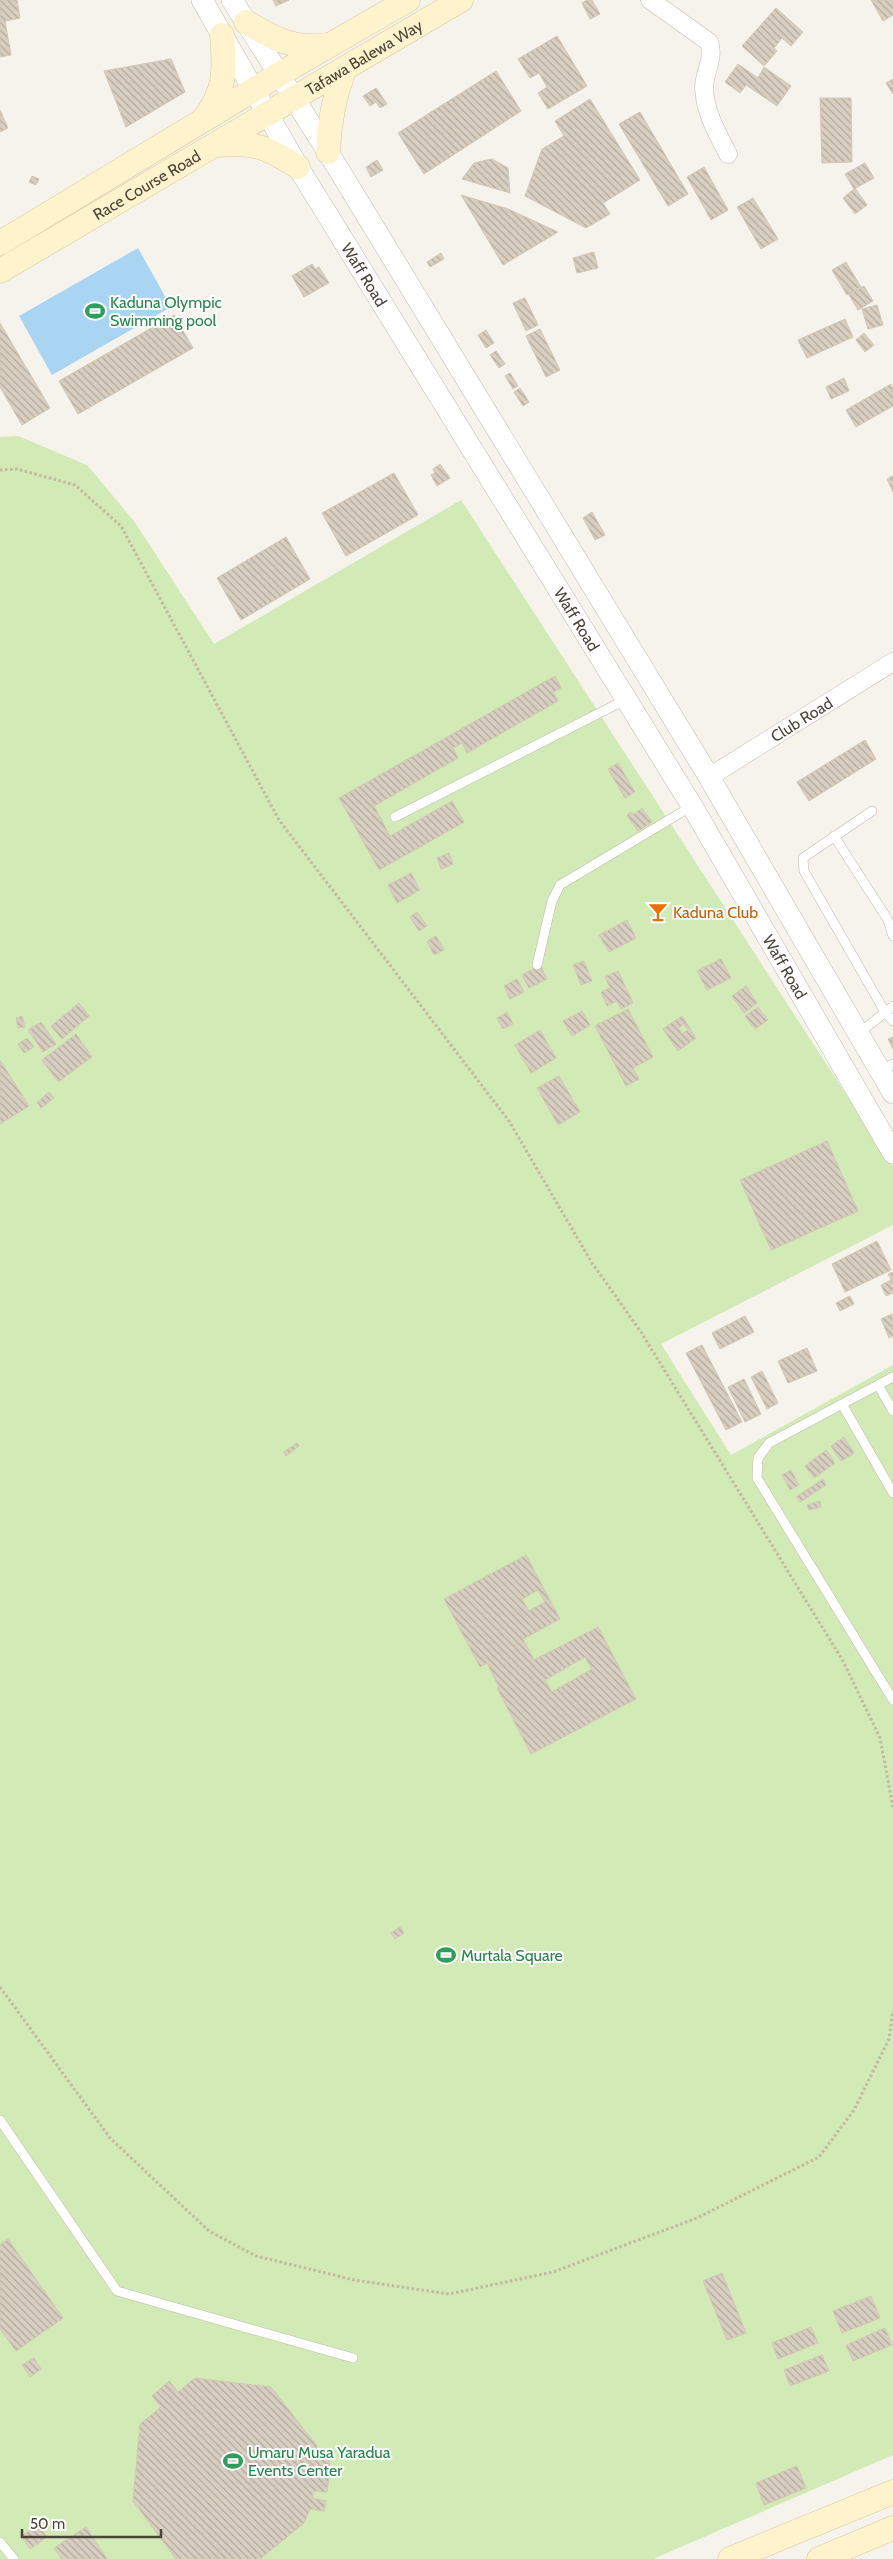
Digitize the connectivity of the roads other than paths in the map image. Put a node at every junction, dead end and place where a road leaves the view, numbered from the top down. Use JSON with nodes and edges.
{"nodes":[{"id":1,"x":202,"y":0,"type":"edge"},
{"id":2,"x":232,"y":0,"type":"edge"},
{"id":3,"x":408,"y":0,"type":"edge"},
{"id":4,"x":461,"y":0,"type":"edge"},
{"id":5,"x":650,"y":0,"type":"edge"},
{"id":6,"x":246,"y":22,"type":"junction"},
{"id":7,"x":222,"y":35,"type":"junction"},
{"id":8,"x":332,"y":44,"type":"junction"},
{"id":9,"x":344,"y":70,"type":"junction"},
{"id":10,"x":278,"y":74,"type":"junction"},
{"id":11,"x":254,"y":90,"type":"junction"},
{"id":12,"x":294,"y":100,"type":"junction"},
{"id":13,"x":267,"y":114,"type":"junction"},
{"id":14,"x":200,"y":123,"type":"junction"},
{"id":15,"x":216,"y":145,"type":"junction"},
{"id":16,"x":328,"y":152,"type":"junction"},
{"id":17,"x":728,"y":154,"type":"dead end"},
{"id":18,"x":298,"y":167,"type":"junction"},
{"id":19,"x":0,"y":243,"type":"edge"},
{"id":20,"x":0,"y":271,"type":"edge"},
{"id":21,"x":893,"y":662,"type":"edge"},
{"id":22,"x":625,"y":700,"type":"junction"},
{"id":23,"x":709,"y":777,"type":"junction"},
{"id":24,"x":692,"y":806,"type":"junction"},
{"id":25,"x":872,"y":811,"type":"dead end"},
{"id":26,"x":395,"y":817,"type":"dead end"},
{"id":27,"x":834,"y":836,"type":"junction"},
{"id":28,"x":893,"y":936,"type":"edge"},
{"id":29,"x":537,"y":964,"type":"dead end"},
{"id":30,"x":889,"y":1009,"type":"edge"},
{"id":31,"x":893,"y":1021,"type":"edge"},
{"id":32,"x":858,"y":1034,"type":"junction"},
{"id":33,"x":886,"y":1068,"type":"edge"},
{"id":34,"x":893,"y":1094,"type":"edge"},
{"id":35,"x":893,"y":1153,"type":"edge"},
{"id":36,"x":893,"y":1377,"type":"edge"},
{"id":37,"x":878,"y":1385,"type":"junction"},
{"id":38,"x":842,"y":1404,"type":"junction"},
{"id":39,"x":893,"y":1411,"type":"edge"},
{"id":40,"x":893,"y":1493,"type":"edge"},
{"id":41,"x":893,"y":1700,"type":"edge"},
{"id":42,"x":0,"y":2120,"type":"edge"},
{"id":43,"x":353,"y":2358,"type":"dead end"},
{"id":44,"x":893,"y":2492,"type":"edge"},
{"id":45,"x":893,"y":2528,"type":"edge"},
{"id":46,"x":0,"y":2542,"type":"edge"},
{"id":47,"x":14,"y":2559,"type":"edge"},
{"id":48,"x":730,"y":2559,"type":"edge"},
{"id":49,"x":819,"y":2559,"type":"edge"}],
"edges":[{"from":1,"to":7,"type":"street","name":"Waff Road"},
{"from":2,"to":6,"type":"street","name":"Waff Road"},
{"from":3,"to":8,"type":"main road","name":"Tafawa Balewa Way"},
{"from":4,"to":9,"type":"main road","name":"Tafawa Balewa Way"},
{"from":5,"to":17,"type":"street"},
{"from":6,"to":8,"type":"main road"},
{"from":6,"to":10,"type":"street","name":"Waff Road"},
{"from":7,"to":11,"type":"street","name":"Waff Road"},
{"from":7,"to":14,"type":"main road"},
{"from":8,"to":10,"type":"main road","name":"Tafawa Balewa Way"},
{"from":9,"to":12,"type":"main road","name":"Tafawa Balewa Way"},
{"from":9,"to":16,"type":"main road"},
{"from":10,"to":11,"type":"main road","name":"Tafawa Balewa Way"},
{"from":10,"to":12,"type":"street","name":"Waff Road"},
{"from":11,"to":13,"type":"street","name":"Waff Road"},
{"from":11,"to":14,"type":"main road","name":"Race Course Road"},
{"from":12,"to":13,"type":"main road","name":"Race Course Road"},
{"from":12,"to":16,"type":"street","name":"Waff Road"},
{"from":13,"to":15,"type":"main road","name":"Race Course Road"},
{"from":13,"to":18,"type":"street","name":"Waff Road"},
{"from":14,"to":19,"type":"main road","name":"Race Course Road"},
{"from":15,"to":18,"type":"main road"},
{"from":15,"to":20,"type":"main road","name":"Race Course Road"},
{"from":16,"to":23,"type":"street","name":"Waff Road"},
{"from":18,"to":22,"type":"street","name":"Waff Road"},
{"from":21,"to":23,"type":"street","name":"Club Road"},
{"from":22,"to":24,"type":"street","name":"Waff Road"},
{"from":22,"to":26,"type":"lane"},
{"from":23,"to":32,"type":"street","name":"Waff Road"},
{"from":24,"to":29,"type":"lane"},
{"from":24,"to":35,"type":"street","name":"Waff Road"},
{"from":25,"to":27,"type":"lane"},
{"from":27,"to":28,"type":"lane"},
{"from":27,"to":30,"type":"lane"},
{"from":30,"to":31,"type":"lane"},
{"from":30,"to":32,"type":"lane"},
{"from":32,"to":33,"type":"street","name":"Waff Road"},
{"from":33,"to":34,"type":"street","name":"Waff Road"},
{"from":36,"to":37,"type":"lane"},
{"from":37,"to":38,"type":"lane"},
{"from":37,"to":39,"type":"lane"},
{"from":38,"to":40,"type":"lane"},
{"from":38,"to":41,"type":"lane"},
{"from":42,"to":43,"type":"lane"},
{"from":44,"to":48,"type":"main road"},
{"from":45,"to":49,"type":"main road"},
{"from":46,"to":47,"type":"lane"}]}
